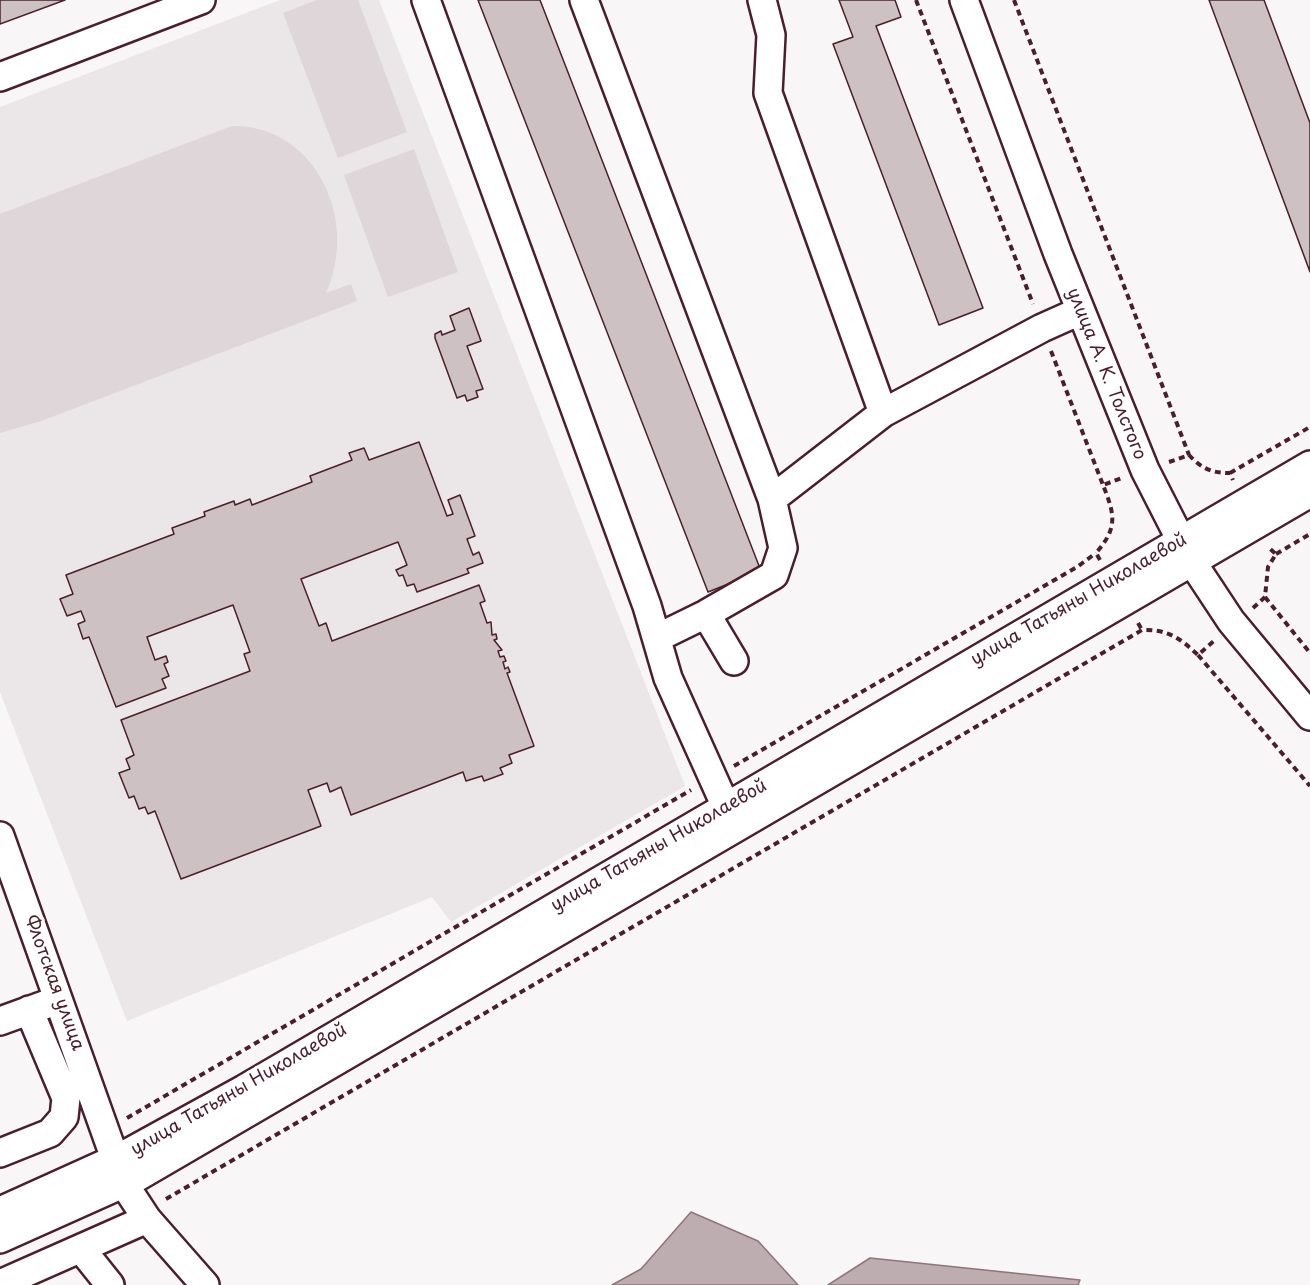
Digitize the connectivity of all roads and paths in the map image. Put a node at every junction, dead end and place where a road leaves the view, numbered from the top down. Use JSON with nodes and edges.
{"nodes":[{"id":1,"x":201,"y":0,"type":"edge"},
{"id":2,"x":426,"y":0,"type":"edge"},
{"id":3,"x":584,"y":0,"type":"edge"},
{"id":4,"x":762,"y":0,"type":"edge"},
{"id":5,"x":916,"y":0,"type":"edge"},
{"id":6,"x":964,"y":0,"type":"edge"},
{"id":7,"x":1014,"y":0,"type":"edge"},
{"id":8,"x":0,"y":77,"type":"edge"},
{"id":9,"x":1080,"y":311,"type":"junction"},
{"id":10,"x":1042,"y":328,"type":"junction"},
{"id":11,"x":884,"y":413,"type":"junction"},
{"id":12,"x":1310,"y":427,"type":"edge"},
{"id":13,"x":1189,"y":455,"type":"dead end"},
{"id":14,"x":1310,"y":465,"type":"edge"},
{"id":15,"x":1230,"y":473,"type":"dead end"},
{"id":16,"x":1103,"y":485,"type":"dead end"},
{"id":17,"x":1310,"y":493,"type":"edge"},
{"id":18,"x":772,"y":499,"type":"junction"},
{"id":19,"x":1310,"y":534,"type":"edge"},
{"id":20,"x":1186,"y":552,"type":"junction"},
{"id":21,"x":1095,"y":553,"type":"dead end"},
{"id":22,"x":1276,"y":554,"type":"dead end"},
{"id":23,"x":1265,"y":597,"type":"dead end"},
{"id":24,"x":706,"y":614,"type":"junction"},
{"id":25,"x":1142,"y":630,"type":"dead end"},
{"id":26,"x":657,"y":638,"type":"junction"},
{"id":27,"x":1310,"y":653,"type":"edge"},
{"id":28,"x":1198,"y":655,"type":"dead end"},
{"id":29,"x":734,"y":661,"type":"dead end"},
{"id":30,"x":1310,"y":716,"type":"edge"},
{"id":31,"x":712,"y":778,"type":"junction"},
{"id":32,"x":1310,"y":786,"type":"edge"},
{"id":33,"x":726,"y":807,"type":"junction"},
{"id":34,"x":0,"y":836,"type":"edge"},
{"id":35,"x":60,"y":999,"type":"junction"},
{"id":36,"x":29,"y":1010,"type":"junction"},
{"id":37,"x":0,"y":1021,"type":"edge"},
{"id":38,"x":106,"y":1130,"type":"junction"},
{"id":39,"x":0,"y":1153,"type":"edge"},
{"id":40,"x":120,"y":1171,"type":"junction"},
{"id":41,"x":0,"y":1211,"type":"edge"},
{"id":42,"x":144,"y":1215,"type":"junction"},
{"id":43,"x":0,"y":1239,"type":"edge"},
{"id":44,"x":82,"y":1250,"type":"junction"},
{"id":45,"x":0,"y":1284,"type":"edge"},
{"id":46,"x":110,"y":1285,"type":"edge"},
{"id":47,"x":205,"y":1285,"type":"edge"}],
"edges":[{"from":1,"to":8,"type":"street"},
{"from":2,"to":26,"type":"street"},
{"from":3,"to":18,"type":"street"},
{"from":4,"to":11,"type":"street"},
{"from":5,"to":10,"type":"path"},
{"from":6,"to":9,"type":"street","name":"улица А. К. Толстого"},
{"from":7,"to":13,"type":"path"},
{"from":9,"to":10,"type":"street"},
{"from":9,"to":20,"type":"street","name":"улица А. К. Толстого"},
{"from":10,"to":11,"type":"street"},
{"from":10,"to":16,"type":"path"},
{"from":11,"to":18,"type":"street"},
{"from":12,"to":15,"type":"path"},
{"from":14,"to":20,"type":"street","name":"улица Татьяны Николаевой"},
{"from":17,"to":20,"type":"street","name":"улица Татьяны Николаевой"},
{"from":18,"to":24,"type":"street"},
{"from":19,"to":22,"type":"path"},
{"from":20,"to":30,"type":"street","name":"улица А. К. Толстого"},
{"from":20,"to":33,"type":"street","name":"улица Татьяны Николаевой"},
{"from":20,"to":40,"type":"street","name":"улица Татьяны Николаевой"},
{"from":21,"to":31,"type":"path"},
{"from":23,"to":27,"type":"path"},
{"from":24,"to":26,"type":"street"},
{"from":24,"to":29,"type":"street"},
{"from":25,"to":42,"type":"path"},
{"from":26,"to":31,"type":"street"},
{"from":28,"to":32,"type":"path"},
{"from":31,"to":33,"type":"street"},
{"from":31,"to":38,"type":"path"},
{"from":33,"to":40,"type":"street","name":"улица Татьяны Николаевой"},
{"from":34,"to":35,"type":"street","name":"Флотская улица"},
{"from":35,"to":36,"type":"street"},
{"from":35,"to":38,"type":"street","name":"Флотская улица"},
{"from":36,"to":37,"type":"street"},
{"from":36,"to":39,"type":"street"},
{"from":38,"to":40,"type":"street","name":"Флотская улица"},
{"from":40,"to":41,"type":"street","name":"улица Татьяны Николаевой"},
{"from":40,"to":42,"type":"street","name":"Флотская улица"},
{"from":40,"to":43,"type":"street","name":"улица Татьяны Николаевой"},
{"from":42,"to":44,"type":"street"},
{"from":42,"to":47,"type":"street","name":"Флотская улица"},
{"from":44,"to":45,"type":"street"},
{"from":44,"to":46,"type":"street"}]}
